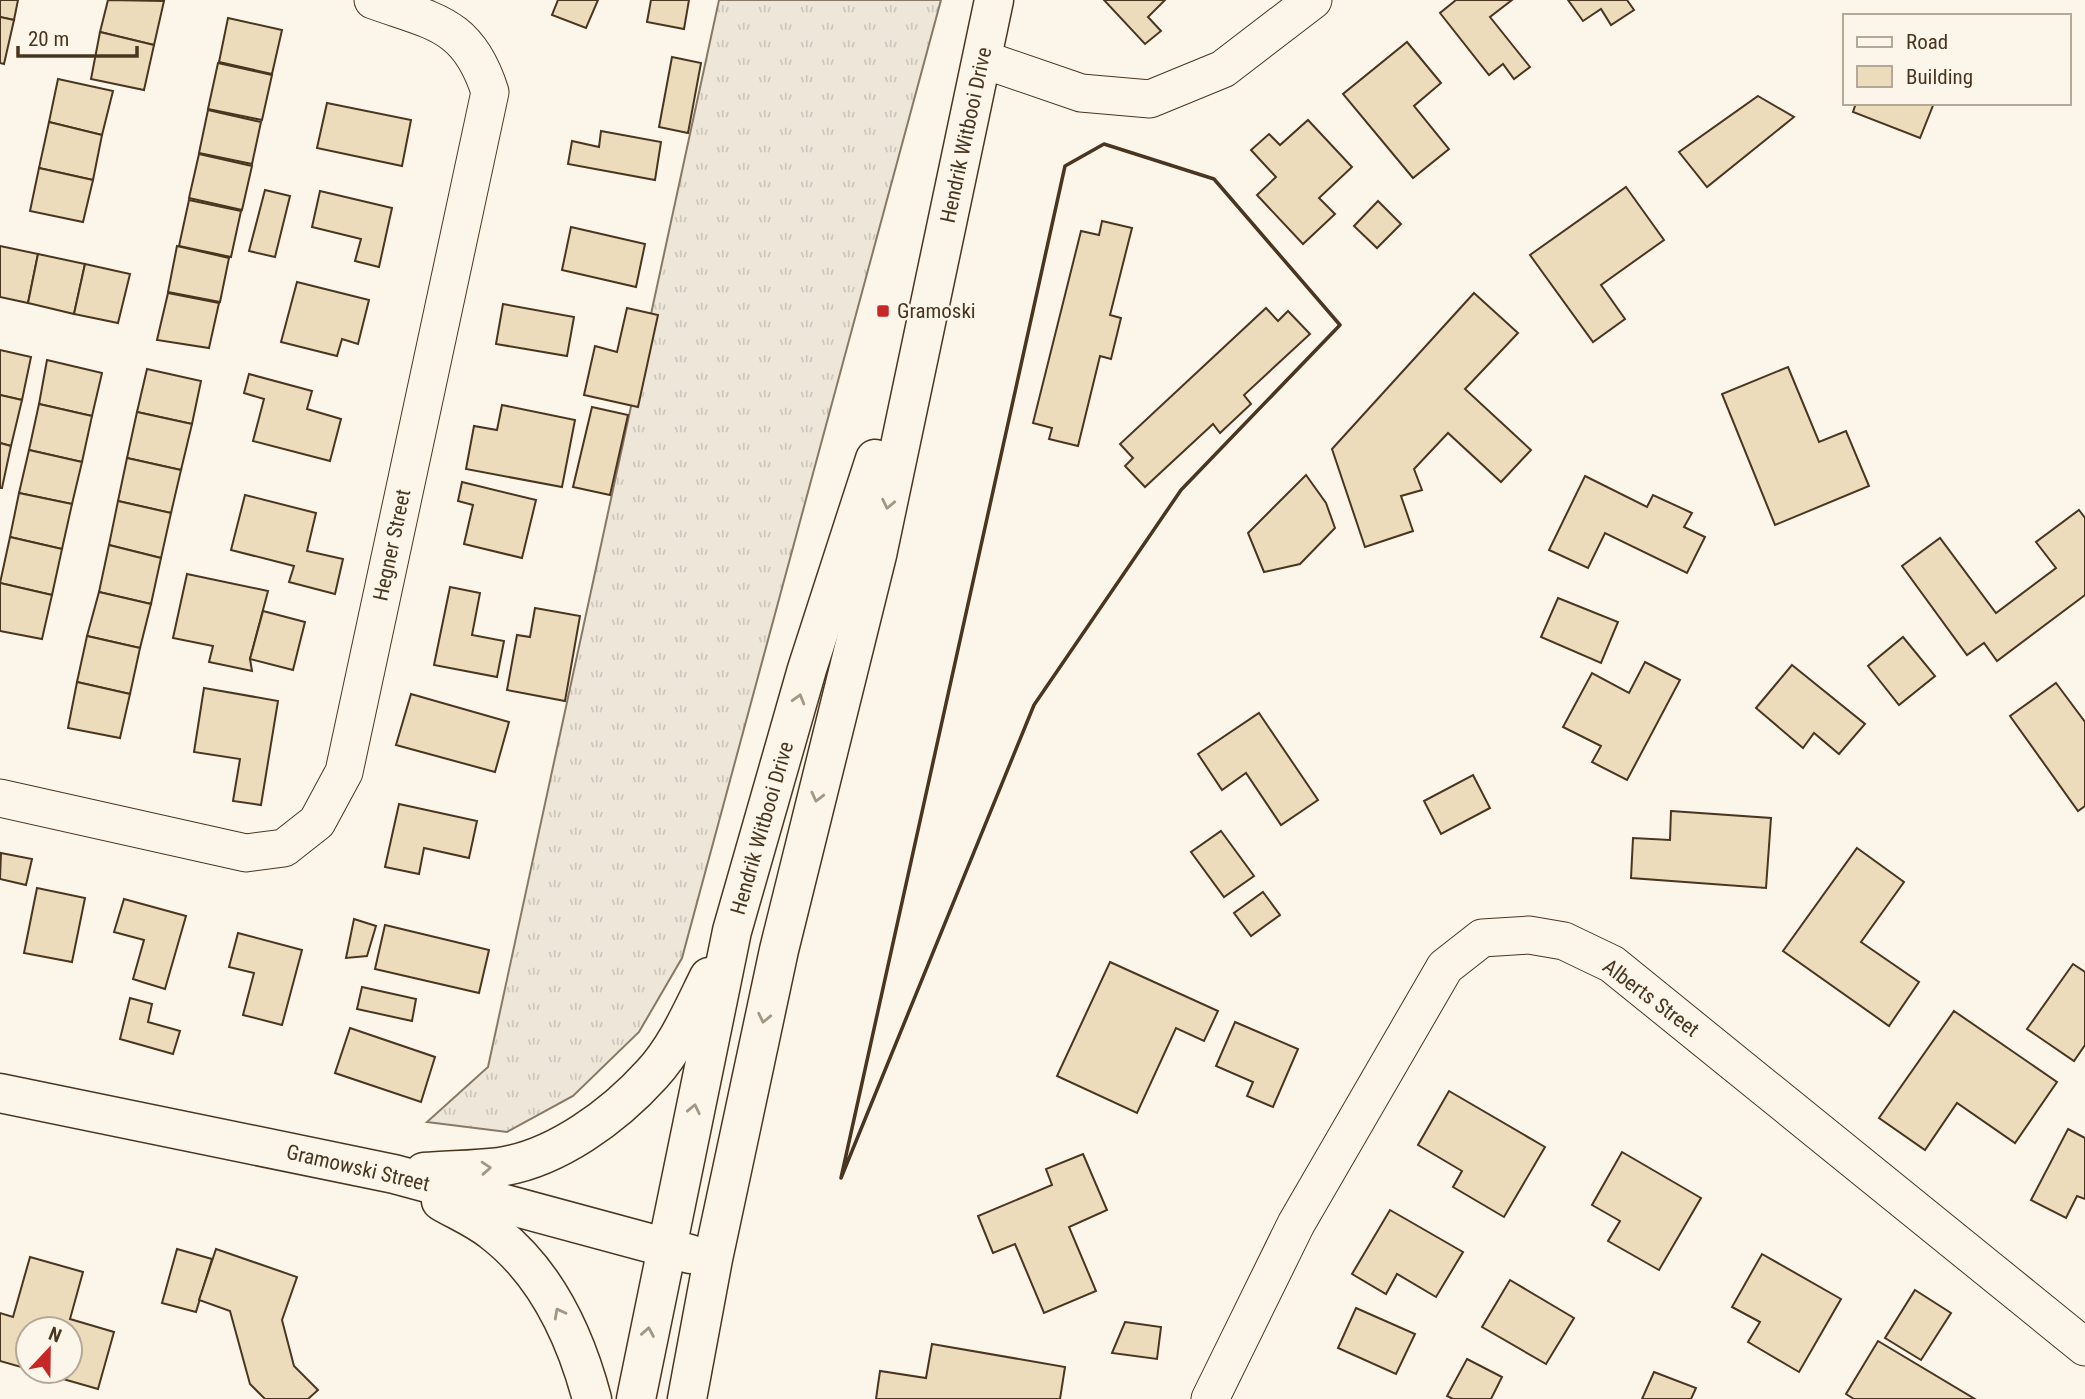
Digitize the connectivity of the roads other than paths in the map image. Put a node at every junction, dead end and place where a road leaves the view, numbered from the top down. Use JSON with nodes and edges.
{"nodes":[{"id":1,"x":373,"y":0,"type":"edge"},
{"id":2,"x":994,"y":0,"type":"edge"},
{"id":3,"x":1312,"y":0,"type":"edge"},
{"id":4,"x":982,"y":59,"type":"junction"},
{"id":5,"x":937,"y":270,"type":"junction"},
{"id":6,"x":0,"y":798,"type":"edge"},
{"id":7,"x":732,"y":931,"type":"junction"},
{"id":8,"x":0,"y":1093,"type":"edge"},
{"id":9,"x":394,"y":1174,"type":"junction"},
{"id":10,"x":665,"y":1248,"type":"junction"},
{"id":11,"x":713,"y":1259,"type":"junction"},
{"id":12,"x":2085,"y":1347,"type":"edge"},
{"id":13,"x":592,"y":1399,"type":"edge"},
{"id":14,"x":636,"y":1399,"type":"edge"},
{"id":15,"x":687,"y":1399,"type":"edge"},
{"id":16,"x":1210,"y":1399,"type":"edge"}],
"edges":[{"from":1,"to":6,"type":"street","name":"Hegner Street"},
{"from":2,"to":4,"type":"main road","name":"Hendrik Witbooi Drive"},
{"from":3,"to":4,"type":"street"},
{"from":4,"to":5,"type":"main road","name":"Hendrik Witbooi Drive"},
{"from":7,"to":5,"type":"main road","name":"Hendrik Witbooi Drive","one_way":true},
{"from":5,"to":11,"type":"main road","name":"Hendrik Witbooi Drive","one_way":true},
{"from":9,"to":7,"type":"main road","one_way":true},
{"from":10,"to":7,"type":"main road","name":"Hendrik Witbooi Drive","one_way":true},
{"from":8,"to":9,"type":"main road","name":"Gramowski Street"},
{"from":9,"to":10,"type":"main road","name":"Gramowski Street"},
{"from":13,"to":9,"type":"main road","one_way":true},
{"from":10,"to":11,"type":"main road","name":"Gramowski Street"},
{"from":14,"to":10,"type":"main road","name":"Hendrik Witbooi Drive","one_way":true},
{"from":11,"to":15,"type":"main road","name":"Hendrik Witbooi Drive"},
{"from":12,"to":16,"type":"street","name":"Alberts Street"}]}
